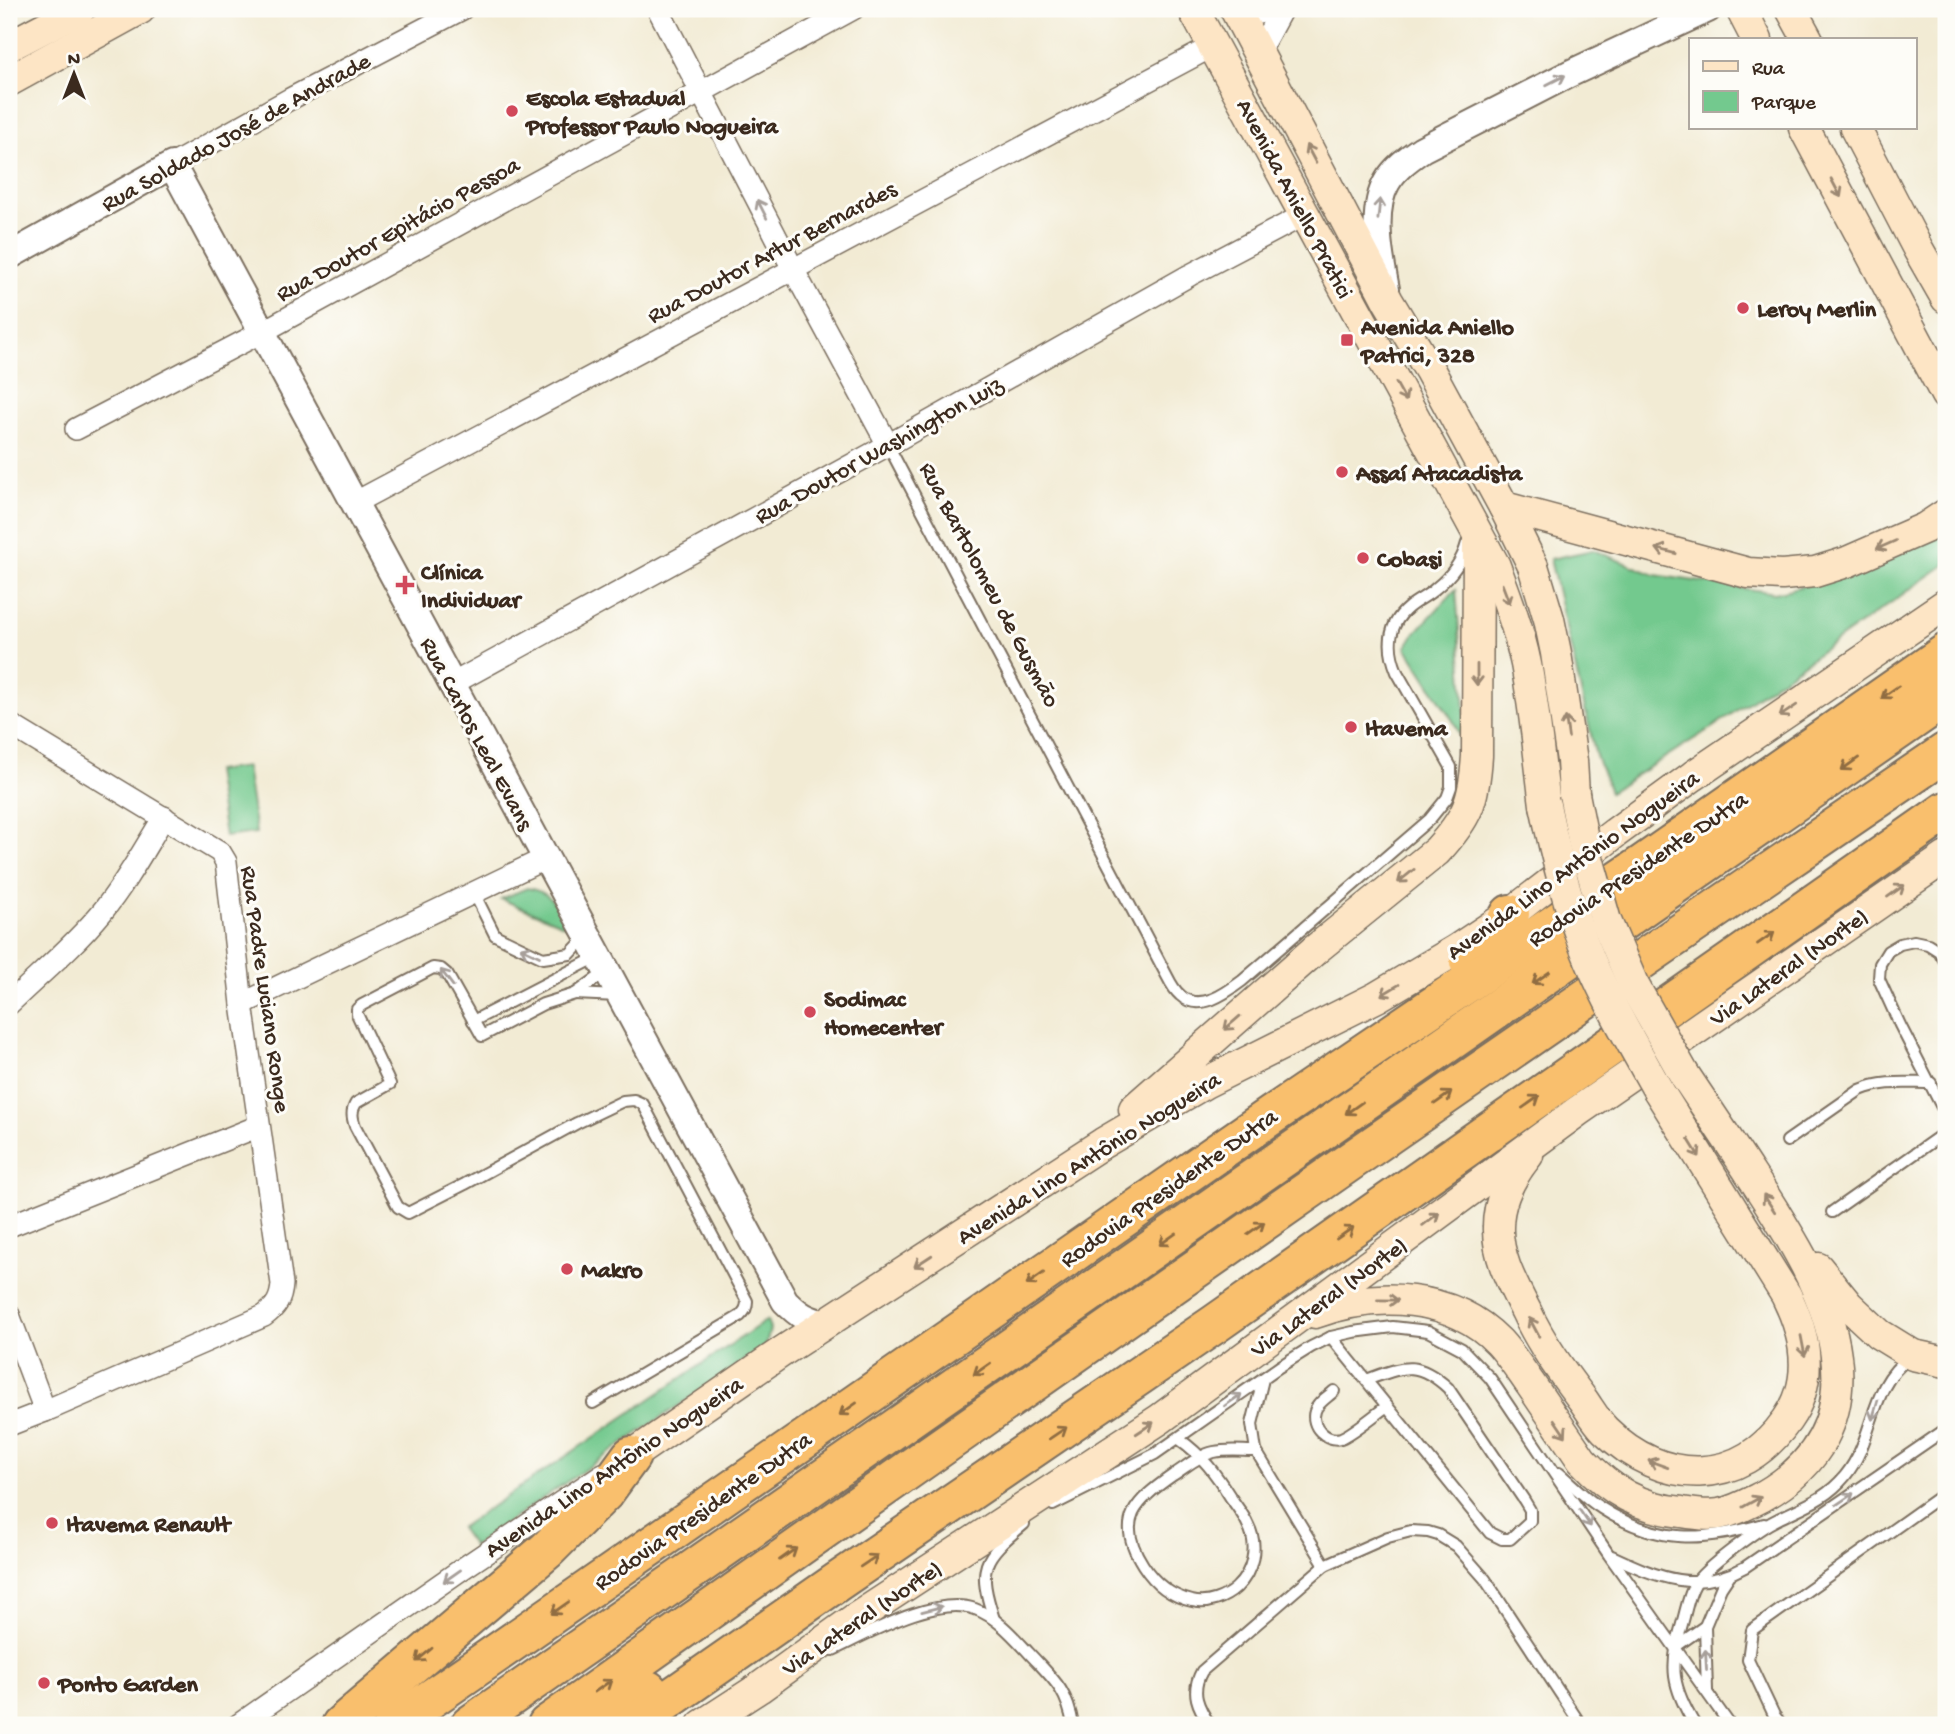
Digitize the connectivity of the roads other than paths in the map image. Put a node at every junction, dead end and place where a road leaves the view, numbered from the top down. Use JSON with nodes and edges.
{"nodes":[{"id":1,"x":80,"y":9,"type":"edge"},
{"id":2,"x":140,"y":9,"type":"edge"},
{"id":3,"x":462,"y":9,"type":"edge"},
{"id":4,"x":658,"y":9,"type":"edge"},
{"id":5,"x":853,"y":9,"type":"edge"},
{"id":6,"x":1194,"y":9,"type":"edge"},
{"id":7,"x":1280,"y":9,"type":"edge"},
{"id":8,"x":1708,"y":9,"type":"edge"},
{"id":9,"x":1741,"y":9,"type":"edge"},
{"id":10,"x":1791,"y":9,"type":"edge"},
{"id":11,"x":1237,"y":13,"type":"edge"},
{"id":12,"x":1756,"y":38,"type":"edge"},
{"id":13,"x":1807,"y":38,"type":"edge"},
{"id":14,"x":9,"y":46,"type":"edge"},
{"id":15,"x":1213,"y":46,"type":"junction"},
{"id":16,"x":1258,"y":52,"type":"junction"},
{"id":17,"x":14,"y":76,"type":"edge"},
{"id":18,"x":701,"y":92,"type":"junction"},
{"id":19,"x":1805,"y":130,"type":"edge"},
{"id":20,"x":1856,"y":130,"type":"edge"},
{"id":21,"x":172,"y":165,"type":"junction"},
{"id":22,"x":1304,"y":215,"type":"junction"},
{"id":23,"x":1918,"y":249,"type":"junction"},
{"id":24,"x":9,"y":256,"type":"edge"},
{"id":25,"x":793,"y":269,"type":"junction"},
{"id":26,"x":1881,"y":273,"type":"junction"},
{"id":27,"x":1946,"y":298,"type":"edge"},
{"id":28,"x":1388,"y":301,"type":"junction"},
{"id":29,"x":262,"y":332,"type":"junction"},
{"id":30,"x":1946,"y":395,"type":"edge"},
{"id":31,"x":76,"y":429,"type":"dead end"},
{"id":32,"x":888,"y":445,"type":"junction"},
{"id":33,"x":354,"y":502,"type":"junction"},
{"id":34,"x":1504,"y":507,"type":"junction"},
{"id":35,"x":1946,"y":514,"type":"edge"},
{"id":36,"x":1475,"y":529,"type":"junction"},
{"id":37,"x":1946,"y":604,"type":"edge"},
{"id":38,"x":1946,"y":653,"type":"edge"},
{"id":39,"x":452,"y":684,"type":"junction"},
{"id":40,"x":1946,"y":697,"type":"edge"},
{"id":41,"x":9,"y":724,"type":"edge"},
{"id":42,"x":1946,"y":752,"type":"edge"},
{"id":43,"x":1946,"y":772,"type":"edge"},
{"id":44,"x":1946,"y":811,"type":"edge"},
{"id":45,"x":164,"y":817,"type":"junction"},
{"id":46,"x":1946,"y":857,"type":"edge"},
{"id":47,"x":546,"y":858,"type":"junction"},
{"id":48,"x":474,"y":893,"type":"junction"},
{"id":49,"x":1510,"y":914,"type":"junction"},
{"id":50,"x":1692,"y":925,"type":"junction"},
{"id":51,"x":598,"y":954,"type":"junction"},
{"id":52,"x":1946,"y":963,"type":"edge"},
{"id":53,"x":575,"y":994,"type":"junction"},
{"id":54,"x":621,"y":996,"type":"junction"},
{"id":55,"x":9,"y":1004,"type":"edge"},
{"id":56,"x":242,"y":1004,"type":"junction"},
{"id":57,"x":473,"y":1021,"type":"junction"},
{"id":58,"x":1931,"y":1083,"type":"junction"},
{"id":59,"x":1578,"y":1111,"type":"junction"},
{"id":60,"x":1272,"y":1115,"type":"junction"},
{"id":61,"x":1946,"y":1115,"type":"edge"},
{"id":62,"x":1946,"y":1124,"type":"edge"},
{"id":63,"x":259,"y":1126,"type":"junction"},
{"id":64,"x":1787,"y":1141,"type":"dead end"},
{"id":65,"x":1103,"y":1143,"type":"junction"},
{"id":66,"x":1832,"y":1212,"type":"dead end"},
{"id":67,"x":9,"y":1226,"type":"edge"},
{"id":68,"x":1788,"y":1232,"type":"junction"},
{"id":69,"x":1225,"y":1250,"type":"junction"},
{"id":70,"x":785,"y":1301,"type":"junction"},
{"id":71,"x":9,"y":1315,"type":"edge"},
{"id":72,"x":1298,"y":1319,"type":"junction"},
{"id":73,"x":825,"y":1324,"type":"junction"},
{"id":74,"x":1331,"y":1337,"type":"junction"},
{"id":75,"x":783,"y":1351,"type":"junction"},
{"id":76,"x":1913,"y":1355,"type":"junction"},
{"id":77,"x":1946,"y":1362,"type":"edge"},
{"id":78,"x":1262,"y":1379,"type":"junction"},
{"id":79,"x":1366,"y":1380,"type":"junction"},
{"id":80,"x":1334,"y":1391,"type":"dead end"},
{"id":81,"x":593,"y":1403,"type":"dead end"},
{"id":82,"x":1387,"y":1406,"type":"junction"},
{"id":83,"x":45,"y":1412,"type":"junction"},
{"id":84,"x":9,"y":1426,"type":"edge"},
{"id":85,"x":1946,"y":1429,"type":"edge"},
{"id":86,"x":1179,"y":1438,"type":"junction"},
{"id":87,"x":1256,"y":1451,"type":"junction"},
{"id":88,"x":631,"y":1456,"type":"junction"},
{"id":89,"x":1201,"y":1456,"type":"junction"},
{"id":90,"x":1546,"y":1462,"type":"junction"},
{"id":91,"x":1946,"y":1492,"type":"edge"},
{"id":92,"x":1041,"y":1512,"type":"junction"},
{"id":93,"x":1775,"y":1520,"type":"junction"},
{"id":94,"x":1609,"y":1555,"type":"junction"},
{"id":95,"x":1325,"y":1565,"type":"junction"},
{"id":96,"x":1729,"y":1576,"type":"junction"},
{"id":97,"x":1695,"y":1582,"type":"junction"},
{"id":98,"x":856,"y":1618,"type":"junction"},
{"id":99,"x":994,"y":1619,"type":"junction"},
{"id":100,"x":1705,"y":1626,"type":"junction"},
{"id":101,"x":1675,"y":1647,"type":"junction"},
{"id":102,"x":759,"y":1688,"type":"junction"},
{"id":103,"x":1707,"y":1693,"type":"junction"},
{"id":104,"x":238,"y":1725,"type":"edge"},
{"id":105,"x":341,"y":1725,"type":"edge"},
{"id":106,"x":393,"y":1725,"type":"edge"},
{"id":107,"x":470,"y":1725,"type":"edge"},
{"id":108,"x":547,"y":1725,"type":"edge"},
{"id":109,"x":598,"y":1725,"type":"edge"},
{"id":110,"x":632,"y":1725,"type":"edge"},
{"id":111,"x":702,"y":1725,"type":"edge"},
{"id":112,"x":1073,"y":1725,"type":"edge"},
{"id":113,"x":1210,"y":1725,"type":"edge"},
{"id":114,"x":1581,"y":1725,"type":"edge"},
{"id":115,"x":1695,"y":1725,"type":"edge"},
{"id":116,"x":1730,"y":1725,"type":"edge"},
{"id":117,"x":1782,"y":1725,"type":"edge"}],
"edges":[{"from":1,"to":14,"type":"main road"},
{"from":2,"to":17,"type":"main road"},
{"from":3,"to":21,"type":"street","name":"Rua Soldado José de Andrade"},
{"from":4,"to":18,"type":"street","name":"Rua Bartolomeu de Gusmão"},
{"from":5,"to":18,"type":"street","name":"Rua Doutor Epitácio Pessoa"},
{"from":6,"to":15,"type":"main road","name":"Avenida Aniello Pratici"},
{"from":7,"to":11,"type":"street"},
{"from":7,"to":16,"type":"street"},
{"from":28,"to":8,"type":"street","one_way":true},
{"from":9,"to":12,"type":"main road"},
{"from":10,"to":13,"type":"main road"},
{"from":11,"to":16,"type":"main road","name":"Avenida Aniello Pratici"},
{"from":15,"to":22,"type":"main road","name":"Avenida Aniello Pratici"},
{"from":15,"to":25,"type":"street","name":"Rua Doutor Artur Bernardes"},
{"from":28,"to":16,"type":"main road","name":"Avenida Aniello Pratici","one_way":true},
{"from":25,"to":18,"type":"street","name":"Rua Bartolomeu de Gusmão","one_way":true},
{"from":18,"to":29,"type":"street","name":"Rua Doutor Epitácio Pessoa"},
{"from":19,"to":26,"type":"main road","one_way":true},
{"from":20,"to":23,"type":"main road"},
{"from":21,"to":24,"type":"street","name":"Rua Soldado José de Andrade"},
{"from":21,"to":29,"type":"street","name":"Rua Carlos Leal Evans"},
{"from":22,"to":32,"type":"street","name":"Rua Doutor Washington Luiz"},
{"from":22,"to":36,"type":"main road","name":"Avenida Aniello Pratici","one_way":true},
{"from":23,"to":26,"type":"main road"},
{"from":23,"to":27,"type":"main road"},
{"from":25,"to":32,"type":"street","name":"Rua Bartolomeu de Gusmão"},
{"from":25,"to":33,"type":"street","name":"Rua Doutor Artur Bernardes"},
{"from":26,"to":30,"type":"main road"},
{"from":28,"to":34,"type":"main road","name":"Avenida Aniello Pratici"},
{"from":29,"to":31,"type":"street","name":"Rua Doutor Epitácio Pessoa"},
{"from":29,"to":33,"type":"street","name":"Rua Carlos Leal Evans"},
{"from":32,"to":36,"type":"lane","name":"Rua Bartolomeu de Gusmão"},
{"from":32,"to":39,"type":"street","name":"Rua Doutor Washington Luiz"},
{"from":33,"to":39,"type":"street","name":"Rua Carlos Leal Evans"},
{"from":35,"to":34,"type":"main road","one_way":true},
{"from":68,"to":34,"type":"main road","name":"Avenida Aniello Pratici","one_way":true,"bridge":true},
{"from":36,"to":59,"type":"main road","name":"Avenida Aniello Pratici","one_way":true,"bridge":true},
{"from":36,"to":65,"type":"main road","one_way":true},
{"from":37,"to":49,"type":"main road","name":"Avenida Lino Antônio Nogueira","one_way":true},
{"from":38,"to":60,"type":"highway","name":"Rodovia Presidente Dutra","one_way":true},
{"from":39,"to":47,"type":"street","name":"Rua Carlos Leal Evans"},
{"from":40,"to":107,"type":"highway","name":"Rodovia Presidente Dutra","one_way":true},
{"from":41,"to":45,"type":"street","name":"Rua Padre Luciano Ronge"},
{"from":42,"to":50,"type":"highway"},
{"from":43,"to":50,"type":"highway"},
{"from":110,"to":44,"type":"highway","one_way":true},
{"from":45,"to":55,"type":"street"},
{"from":45,"to":56,"type":"street","name":"Rua Padre Luciano Ronge"},
{"from":59,"to":46,"type":"main road","name":"Via Lateral (Norte)","one_way":true},
{"from":47,"to":48,"type":"street"},
{"from":47,"to":51,"type":"street","name":"Rua Carlos Leal Evans"},
{"from":51,"to":48,"type":"lane","one_way":true},
{"from":48,"to":56,"type":"street"},
{"from":49,"to":60,"type":"highway"},
{"from":49,"to":65,"type":"main road","name":"Avenida Lino Antônio Nogueira","one_way":true},
{"from":69,"to":50,"type":"highway","one_way":true},
{"from":51,"to":53,"type":"lane"},
{"from":51,"to":54,"type":"street","name":"Rua Carlos Leal Evans"},
{"from":51,"to":57,"type":"lane"},
{"from":52,"to":58,"type":"lane"},
{"from":53,"to":54,"type":"lane"},
{"from":53,"to":57,"type":"lane"},
{"from":54,"to":70,"type":"street","name":"Rua Carlos Leal Evans"},
{"from":56,"to":63,"type":"street","name":"Rua Padre Luciano Ronge"},
{"from":57,"to":81,"type":"lane","one_way":true},
{"from":58,"to":61,"type":"lane"},
{"from":58,"to":64,"type":"lane"},
{"from":72,"to":59,"type":"main road","name":"Via Lateral (Norte)","one_way":true},
{"from":60,"to":106,"type":"highway","name":"Rodovia Presidente Dutra","one_way":true},
{"from":62,"to":66,"type":"lane"},
{"from":63,"to":67,"type":"street"},
{"from":63,"to":83,"type":"street","name":"Rua Padre Luciano Ronge"},
{"from":65,"to":73,"type":"main road","name":"Avenida Lino Antônio Nogueira","one_way":true},
{"from":72,"to":68,"type":"main road","one_way":true},
{"from":68,"to":76,"type":"main road"},
{"from":108,"to":69,"type":"highway","one_way":true},
{"from":69,"to":109,"type":"highway"},
{"from":70,"to":73,"type":"street","name":"Rua Carlos Leal Evans"},
{"from":70,"to":75,"type":"street","name":"Rua Carlos Leal Evans"},
{"from":71,"to":83,"type":"street"},
{"from":98,"to":72,"type":"main road","name":"Via Lateral (Norte)","one_way":true},
{"from":73,"to":75,"type":"main road","name":"Avenida Lino Antônio Nogueira"},
{"from":74,"to":78,"type":"lane"},
{"from":74,"to":79,"type":"lane"},
{"from":74,"to":90,"type":"lane"},
{"from":75,"to":88,"type":"main road","name":"Avenida Lino Antônio Nogueira"},
{"from":76,"to":77,"type":"main road"},
{"from":76,"to":93,"type":"lane","one_way":true},
{"from":86,"to":78,"type":"lane","one_way":true},
{"from":78,"to":87,"type":"lane"},
{"from":79,"to":82,"type":"lane"},
{"from":79,"to":82,"type":"lane"},
{"from":80,"to":82,"type":"lane"},
{"from":83,"to":84,"type":"street"},
{"from":96,"to":85,"type":"lane","one_way":true},
{"from":86,"to":89,"type":"lane"},
{"from":86,"to":92,"type":"lane"},
{"from":87,"to":89,"type":"lane"},
{"from":87,"to":95,"type":"lane"},
{"from":88,"to":104,"type":"street","name":"Avenida Lino Antônio Nogueira","one_way":true},
{"from":88,"to":105,"type":"highway","one_way":true},
{"from":89,"to":89,"type":"lane"},
{"from":90,"to":93,"type":"lane"},
{"from":90,"to":94,"type":"lane","one_way":true},
{"from":91,"to":117,"type":"lane"},
{"from":92,"to":98,"type":"lane"},
{"from":92,"to":99,"type":"lane"},
{"from":93,"to":97,"type":"lane"},
{"from":94,"to":97,"type":"lane"},
{"from":94,"to":101,"type":"lane"},
{"from":95,"to":113,"type":"lane"},
{"from":95,"to":114,"type":"lane"},
{"from":96,"to":97,"type":"lane"},
{"from":96,"to":100,"type":"lane"},
{"from":97,"to":101,"type":"lane"},
{"from":98,"to":102,"type":"main road","name":"Via Lateral (Norte)"},
{"from":102,"to":99,"type":"lane","one_way":true},
{"from":99,"to":112,"type":"lane"},
{"from":100,"to":101,"type":"lane"},
{"from":103,"to":100,"type":"lane","one_way":true},
{"from":101,"to":103,"type":"lane"},
{"from":101,"to":115,"type":"lane"},
{"from":102,"to":111,"type":"main road","name":"Via Lateral (Norte)"},
{"from":103,"to":116,"type":"lane"}]}
